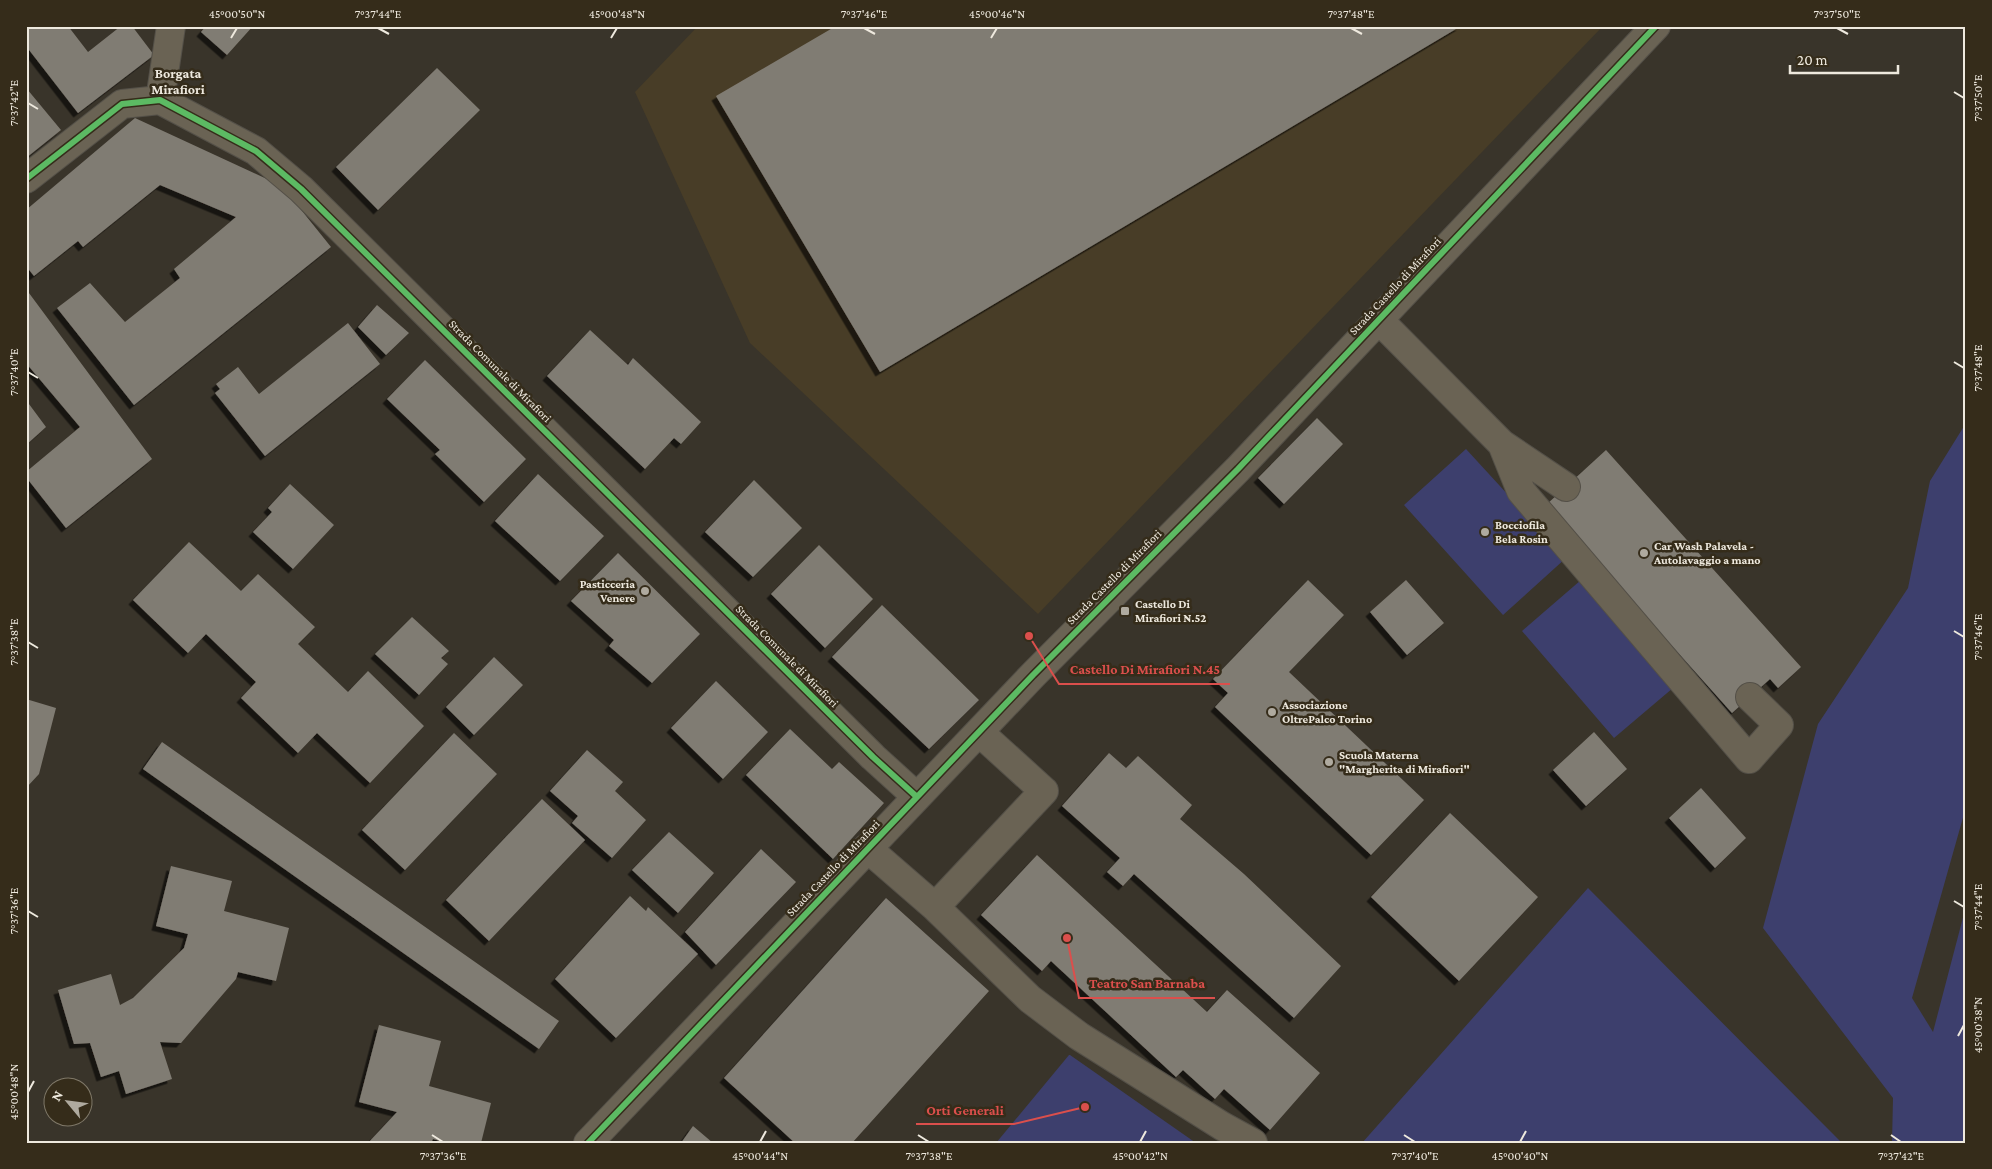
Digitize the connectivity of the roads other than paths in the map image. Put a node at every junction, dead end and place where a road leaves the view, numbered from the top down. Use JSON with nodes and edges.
{"nodes":[{"id":1,"x":171,"y":26,"type":"edge"},
{"id":2,"x":1656,"y":26,"type":"edge"},
{"id":3,"x":160,"y":100,"type":"junction"},
{"id":4,"x":26,"y":179,"type":"edge"},
{"id":5,"x":1379,"y":320,"type":"junction"},
{"id":6,"x":1502,"y":444,"type":"junction"},
{"id":7,"x":1566,"y":487,"type":"dead end"},
{"id":8,"x":1750,"y":697,"type":"dead end"},
{"id":9,"x":979,"y":732,"type":"junction"},
{"id":10,"x":917,"y":797,"type":"junction"},
{"id":11,"x":867,"y":848,"type":"junction"},
{"id":12,"x":935,"y":907,"type":"junction"},
{"id":13,"x":588,"y":1143,"type":"edge"},
{"id":14,"x":1253,"y":1143,"type":"edge"}],
"edges":[{"from":1,"to":3,"type":"street"},
{"from":2,"to":5,"type":"street","name":"Strada Castello di Mirafiori"},
{"from":3,"to":4,"type":"street"},
{"from":3,"to":10,"type":"street","name":"Strada Comunale di Mirafiori"},
{"from":5,"to":6,"type":"street"},
{"from":5,"to":9,"type":"street","name":"Strada Castello di Mirafiori"},
{"from":6,"to":7,"type":"street"},
{"from":6,"to":8,"type":"street"},
{"from":9,"to":10,"type":"street","name":"Strada Castello di Mirafiori"},
{"from":9,"to":12,"type":"street"},
{"from":10,"to":11,"type":"street","name":"Strada Castello di Mirafiori"},
{"from":11,"to":12,"type":"street","name":"Strada Castello di Mirafiori"},
{"from":11,"to":13,"type":"street","name":"Strada Castello di Mirafiori"},
{"from":12,"to":14,"type":"street","name":"Strada Castello di Mirafiori"}]}
